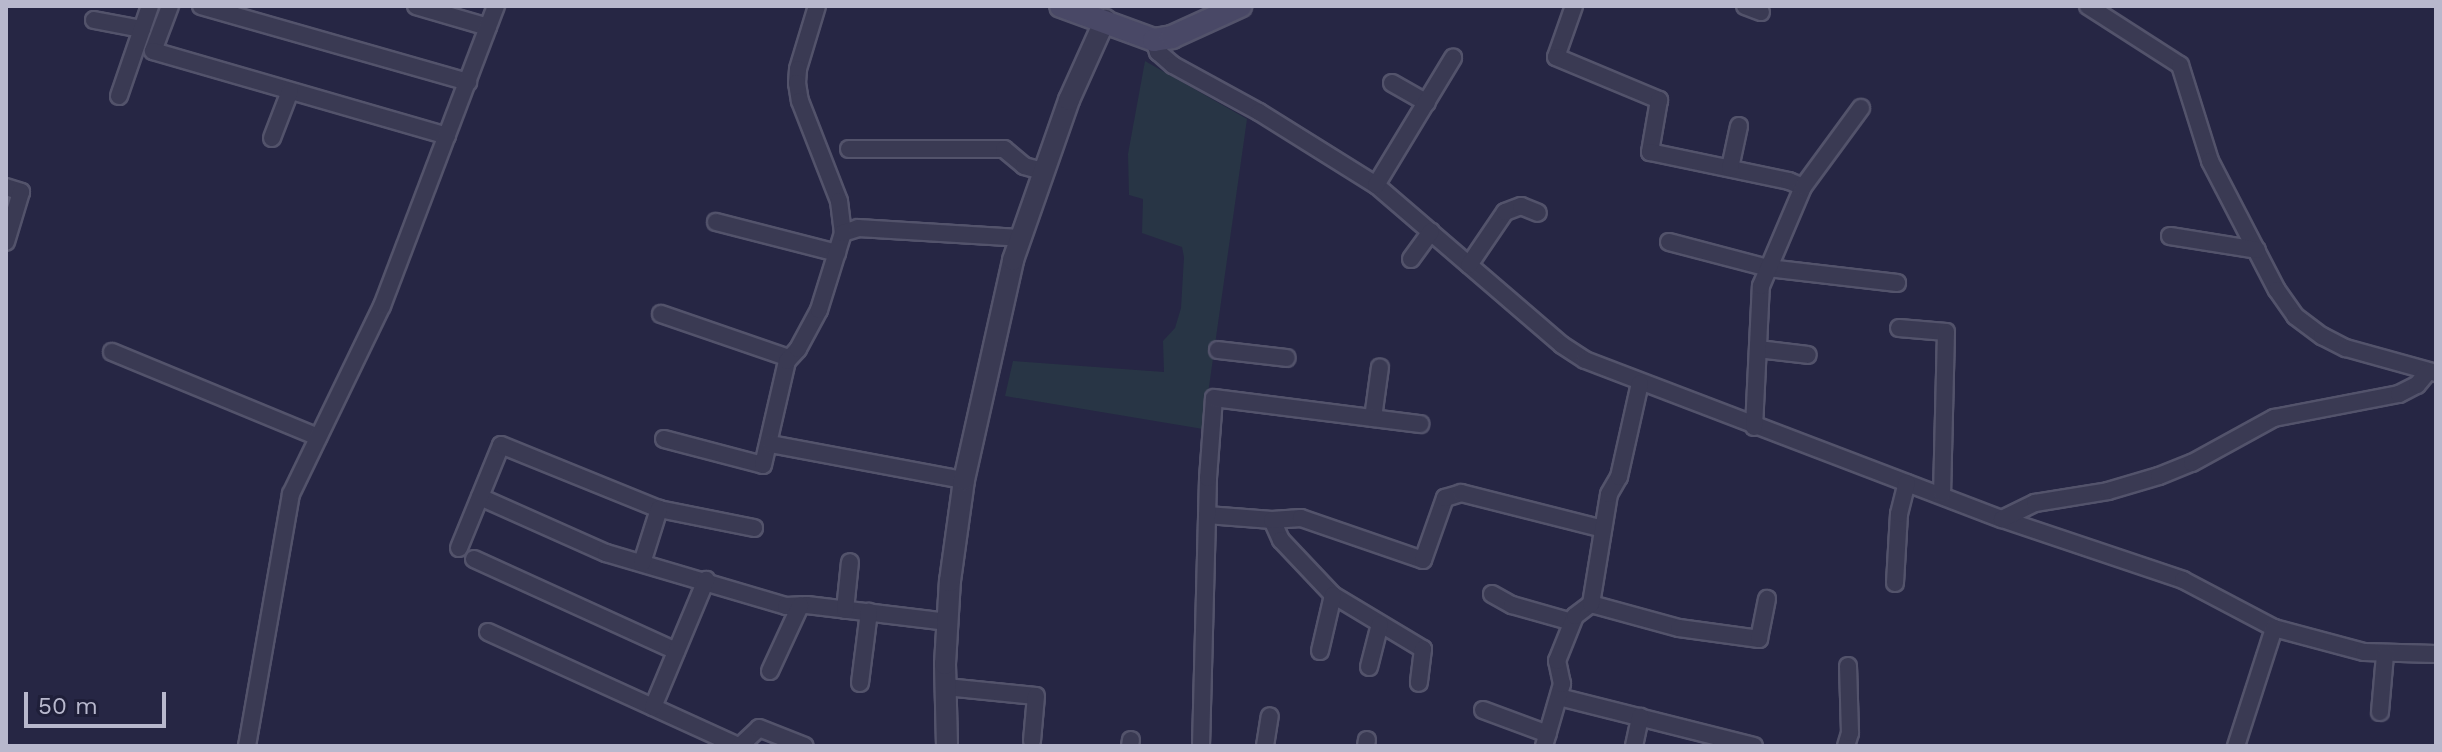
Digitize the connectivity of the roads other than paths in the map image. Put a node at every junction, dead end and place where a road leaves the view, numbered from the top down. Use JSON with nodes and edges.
{"nodes":[{"id":1,"x":150,"y":6,"type":"edge"},
{"id":2,"x":170,"y":6,"type":"edge"},
{"id":3,"x":201,"y":6,"type":"edge"},
{"id":4,"x":416,"y":6,"type":"edge"},
{"id":5,"x":496,"y":6,"type":"edge"},
{"id":6,"x":817,"y":6,"type":"edge"},
{"id":7,"x":1061,"y":6,"type":"edge"},
{"id":8,"x":1574,"y":6,"type":"edge"},
{"id":9,"x":2088,"y":6,"type":"edge"},
{"id":10,"x":1234,"y":7,"type":"edge"},
{"id":11,"x":1107,"y":13,"type":"edge"},
{"id":12,"x":94,"y":20,"type":"dead end"},
{"id":13,"x":488,"y":27,"type":"junction"},
{"id":14,"x":142,"y":29,"type":"junction"},
{"id":15,"x":1154,"y":40,"type":"junction"},
{"id":16,"x":1453,"y":58,"type":"dead end"},
{"id":17,"x":468,"y":82,"type":"junction"},
{"id":18,"x":1392,"y":83,"type":"dead end"},
{"id":19,"x":290,"y":91,"type":"junction"},
{"id":20,"x":119,"y":96,"type":"dead end"},
{"id":21,"x":1427,"y":103,"type":"junction"},
{"id":22,"x":1861,"y":108,"type":"dead end"},
{"id":23,"x":1739,"y":126,"type":"dead end"},
{"id":24,"x":447,"y":136,"type":"junction"},
{"id":25,"x":272,"y":138,"type":"dead end"},
{"id":26,"x":849,"y":149,"type":"dead end"},
{"id":27,"x":1730,"y":168,"type":"junction"},
{"id":28,"x":1043,"y":171,"type":"junction"},
{"id":29,"x":1376,"y":185,"type":"junction"},
{"id":30,"x":6,"y":187,"type":"edge"},
{"id":31,"x":1803,"y":187,"type":"junction"},
{"id":32,"x":1538,"y":213,"type":"dead end"},
{"id":33,"x":716,"y":222,"type":"dead end"},
{"id":34,"x":1431,"y":231,"type":"junction"},
{"id":35,"x":843,"y":233,"type":"junction"},
{"id":36,"x":2170,"y":236,"type":"dead end"},
{"id":37,"x":1020,"y":238,"type":"junction"},
{"id":38,"x":6,"y":242,"type":"edge"},
{"id":39,"x":1669,"y":242,"type":"dead end"},
{"id":40,"x":2257,"y":250,"type":"junction"},
{"id":41,"x":837,"y":253,"type":"junction"},
{"id":42,"x":1411,"y":259,"type":"dead end"},
{"id":43,"x":1469,"y":265,"type":"junction"},
{"id":44,"x":1768,"y":268,"type":"junction"},
{"id":45,"x":1897,"y":283,"type":"dead end"},
{"id":46,"x":661,"y":314,"type":"dead end"},
{"id":47,"x":1899,"y":328,"type":"dead end"},
{"id":48,"x":1758,"y":349,"type":"junction"},
{"id":49,"x":1218,"y":350,"type":"dead end"},
{"id":50,"x":112,"y":352,"type":"dead end"},
{"id":51,"x":1808,"y":355,"type":"dead end"},
{"id":52,"x":789,"y":358,"type":"junction"},
{"id":53,"x":1287,"y":358,"type":"dead end"},
{"id":54,"x":1380,"y":367,"type":"dead end"},
{"id":55,"x":2432,"y":372,"type":"edge"},
{"id":56,"x":1640,"y":383,"type":"junction"},
{"id":57,"x":1373,"y":418,"type":"junction"},
{"id":58,"x":1420,"y":424,"type":"dead end"},
{"id":59,"x":1754,"y":427,"type":"junction"},
{"id":60,"x":318,"y":437,"type":"junction"},
{"id":61,"x":664,"y":439,"type":"dead end"},
{"id":62,"x":771,"y":444,"type":"junction"},
{"id":63,"x":964,"y":480,"type":"junction"},
{"id":64,"x":1907,"y":483,"type":"junction"},
{"id":65,"x":1942,"y":494,"type":"junction"},
{"id":66,"x":480,"y":497,"type":"junction"},
{"id":67,"x":659,"y":509,"type":"junction"},
{"id":68,"x":1207,"y":515,"type":"junction"},
{"id":69,"x":2002,"y":519,"type":"junction"},
{"id":70,"x":1272,"y":520,"type":"junction"},
{"id":71,"x":754,"y":528,"type":"dead end"},
{"id":72,"x":1603,"y":529,"type":"junction"},
{"id":73,"x":459,"y":548,"type":"dead end"},
{"id":74,"x":474,"y":559,"type":"dead end"},
{"id":75,"x":850,"y":562,"type":"dead end"},
{"id":76,"x":642,"y":563,"type":"junction"},
{"id":77,"x":706,"y":580,"type":"junction"},
{"id":78,"x":1895,"y":583,"type":"dead end"},
{"id":79,"x":1492,"y":594,"type":"dead end"},
{"id":80,"x":1333,"y":595,"type":"junction"},
{"id":81,"x":1767,"y":599,"type":"dead end"},
{"id":82,"x":1591,"y":604,"type":"junction"},
{"id":83,"x":800,"y":606,"type":"junction"},
{"id":84,"x":845,"y":610,"type":"junction"},
{"id":85,"x":869,"y":612,"type":"junction"},
{"id":86,"x":948,"y":622,"type":"junction"},
{"id":87,"x":1572,"y":622,"type":"junction"},
{"id":88,"x":1380,"y":624,"type":"junction"},
{"id":89,"x":2274,"y":628,"type":"junction"},
{"id":90,"x":488,"y":632,"type":"dead end"},
{"id":91,"x":676,"y":651,"type":"junction"},
{"id":92,"x":1320,"y":651,"type":"dead end"},
{"id":93,"x":2436,"y":654,"type":"edge"},
{"id":94,"x":2385,"y":655,"type":"junction"},
{"id":95,"x":1848,"y":666,"type":"dead end"},
{"id":96,"x":1369,"y":667,"type":"dead end"},
{"id":97,"x":770,"y":671,"type":"dead end"},
{"id":98,"x":860,"y":683,"type":"dead end"},
{"id":99,"x":1419,"y":683,"type":"dead end"},
{"id":100,"x":946,"y":687,"type":"junction"},
{"id":101,"x":1559,"y":697,"type":"junction"},
{"id":102,"x":653,"y":707,"type":"junction"},
{"id":103,"x":1483,"y":710,"type":"dead end"},
{"id":104,"x":2380,"y":712,"type":"dead end"},
{"id":105,"x":1270,"y":716,"type":"dead end"},
{"id":106,"x":1640,"y":717,"type":"junction"},
{"id":107,"x":1546,"y":740,"type":"edge"},
{"id":108,"x":1032,"y":741,"type":"dead end"},
{"id":109,"x":2239,"y":745,"type":"edge"},
{"id":110,"x":247,"y":746,"type":"edge"},
{"id":111,"x":739,"y":746,"type":"edge"},
{"id":112,"x":805,"y":746,"type":"edge"},
{"id":113,"x":947,"y":746,"type":"edge"},
{"id":114,"x":1201,"y":746,"type":"edge"},
{"id":115,"x":1265,"y":746,"type":"edge"},
{"id":116,"x":1634,"y":746,"type":"edge"},
{"id":117,"x":1754,"y":746,"type":"edge"},
{"id":118,"x":1846,"y":746,"type":"edge"}],
"edges":[{"from":1,"to":14,"type":"street"},
{"from":2,"to":19,"type":"street"},
{"from":3,"to":17,"type":"street"},
{"from":4,"to":13,"type":"street"},
{"from":5,"to":13,"type":"street"},
{"from":6,"to":35,"type":"street"},
{"from":7,"to":11,"type":"main road"},
{"from":8,"to":27,"type":"street"},
{"from":9,"to":40,"type":"street"},
{"from":10,"to":15,"type":"main road"},
{"from":11,"to":15,"type":"main road"},
{"from":11,"to":28,"type":"street"},
{"from":12,"to":14,"type":"street"},
{"from":13,"to":17,"type":"street"},
{"from":14,"to":20,"type":"street"},
{"from":15,"to":29,"type":"street"},
{"from":16,"to":21,"type":"street"},
{"from":17,"to":24,"type":"street"},
{"from":18,"to":21,"type":"street"},
{"from":19,"to":24,"type":"street"},
{"from":19,"to":25,"type":"street"},
{"from":21,"to":29,"type":"street"},
{"from":22,"to":31,"type":"street"},
{"from":23,"to":27,"type":"street"},
{"from":24,"to":60,"type":"street"},
{"from":26,"to":28,"type":"street"},
{"from":27,"to":31,"type":"street"},
{"from":28,"to":37,"type":"street"},
{"from":29,"to":34,"type":"street"},
{"from":30,"to":38,"type":"street"},
{"from":31,"to":44,"type":"street"},
{"from":32,"to":43,"type":"street"},
{"from":33,"to":41,"type":"street"},
{"from":34,"to":42,"type":"street"},
{"from":34,"to":43,"type":"street"},
{"from":35,"to":37,"type":"street"},
{"from":35,"to":41,"type":"street"},
{"from":36,"to":40,"type":"street"},
{"from":37,"to":63,"type":"street"},
{"from":39,"to":44,"type":"street"},
{"from":40,"to":55,"type":"street"},
{"from":41,"to":52,"type":"street"},
{"from":43,"to":56,"type":"street"},
{"from":44,"to":45,"type":"street"},
{"from":44,"to":48,"type":"street"},
{"from":46,"to":52,"type":"street"},
{"from":47,"to":65,"type":"street"},
{"from":48,"to":51,"type":"street"},
{"from":48,"to":59,"type":"street"},
{"from":49,"to":53,"type":"street"},
{"from":50,"to":60,"type":"street"},
{"from":52,"to":62,"type":"street"},
{"from":54,"to":57,"type":"street"},
{"from":55,"to":69,"type":"street"},
{"from":56,"to":59,"type":"street"},
{"from":56,"to":72,"type":"street"},
{"from":57,"to":58,"type":"street"},
{"from":57,"to":68,"type":"street"},
{"from":59,"to":64,"type":"street"},
{"from":60,"to":110,"type":"street"},
{"from":61,"to":62,"type":"street"},
{"from":62,"to":63,"type":"street"},
{"from":63,"to":86,"type":"street"},
{"from":64,"to":65,"type":"street"},
{"from":64,"to":78,"type":"street"},
{"from":65,"to":69,"type":"street"},
{"from":66,"to":67,"type":"street"},
{"from":66,"to":73,"type":"street"},
{"from":66,"to":76,"type":"street"},
{"from":67,"to":71,"type":"street"},
{"from":67,"to":76,"type":"street"},
{"from":68,"to":70,"type":"street"},
{"from":68,"to":114,"type":"street"},
{"from":69,"to":89,"type":"street"},
{"from":70,"to":72,"type":"street"},
{"from":70,"to":80,"type":"street"},
{"from":72,"to":82,"type":"street"},
{"from":74,"to":91,"type":"street"},
{"from":75,"to":84,"type":"street"},
{"from":76,"to":77,"type":"street"},
{"from":77,"to":83,"type":"street"},
{"from":77,"to":91,"type":"street"},
{"from":79,"to":87,"type":"street"},
{"from":80,"to":88,"type":"street"},
{"from":80,"to":92,"type":"street"},
{"from":81,"to":82,"type":"street"},
{"from":82,"to":87,"type":"street"},
{"from":83,"to":84,"type":"street"},
{"from":83,"to":97,"type":"street"},
{"from":84,"to":85,"type":"street"},
{"from":85,"to":86,"type":"street"},
{"from":85,"to":98,"type":"street"},
{"from":86,"to":100,"type":"street"},
{"from":87,"to":101,"type":"street"},
{"from":88,"to":96,"type":"street"},
{"from":88,"to":99,"type":"street"},
{"from":89,"to":94,"type":"street"},
{"from":89,"to":109,"type":"street"},
{"from":90,"to":102,"type":"street"},
{"from":91,"to":102,"type":"street"},
{"from":93,"to":94,"type":"street"},
{"from":94,"to":104,"type":"street"},
{"from":95,"to":118,"type":"street"},
{"from":100,"to":108,"type":"street"},
{"from":100,"to":113,"type":"street"},
{"from":101,"to":106,"type":"street"},
{"from":101,"to":107,"type":"street"},
{"from":102,"to":111,"type":"street"},
{"from":103,"to":107,"type":"street"},
{"from":105,"to":115,"type":"street"},
{"from":106,"to":116,"type":"street"},
{"from":106,"to":117,"type":"street"},
{"from":111,"to":112,"type":"street"}]}
